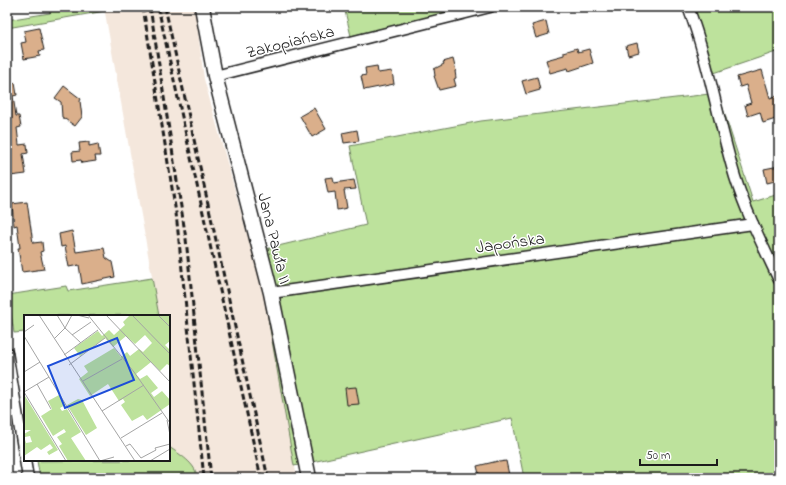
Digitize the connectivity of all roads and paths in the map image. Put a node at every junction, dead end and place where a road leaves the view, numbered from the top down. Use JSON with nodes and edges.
{"nodes":[{"id":1,"x":202,"y":7,"type":"edge"},
{"id":2,"x":490,"y":7,"type":"edge"},
{"id":3,"x":688,"y":7,"type":"edge"},
{"id":4,"x":215,"y":76,"type":"junction"},
{"id":5,"x":753,"y":224,"type":"junction"},
{"id":6,"x":779,"y":280,"type":"edge"},
{"id":7,"x":271,"y":293,"type":"junction"},
{"id":8,"x":7,"y":352,"type":"edge"},
{"id":9,"x":24,"y":454,"type":"edge"},
{"id":10,"x":25,"y":461,"type":"edge"},
{"id":11,"x":28,"y":478,"type":"edge"},
{"id":12,"x":309,"y":478,"type":"edge"}],
"edges":[{"from":1,"to":4,"type":"main road","name":"Jana Pawła II"},
{"from":2,"to":4,"type":"street","name":"Zakopiańska"},
{"from":3,"to":5,"type":"street"},
{"from":4,"to":7,"type":"main road","name":"Jana Pawła II"},
{"from":5,"to":6,"type":"street"},
{"from":5,"to":7,"type":"street","name":"Japońska"},
{"from":7,"to":12,"type":"main road","name":"Jana Pawła II"},
{"from":8,"to":9,"type":"street"},
{"from":10,"to":11,"type":"street"}]}
